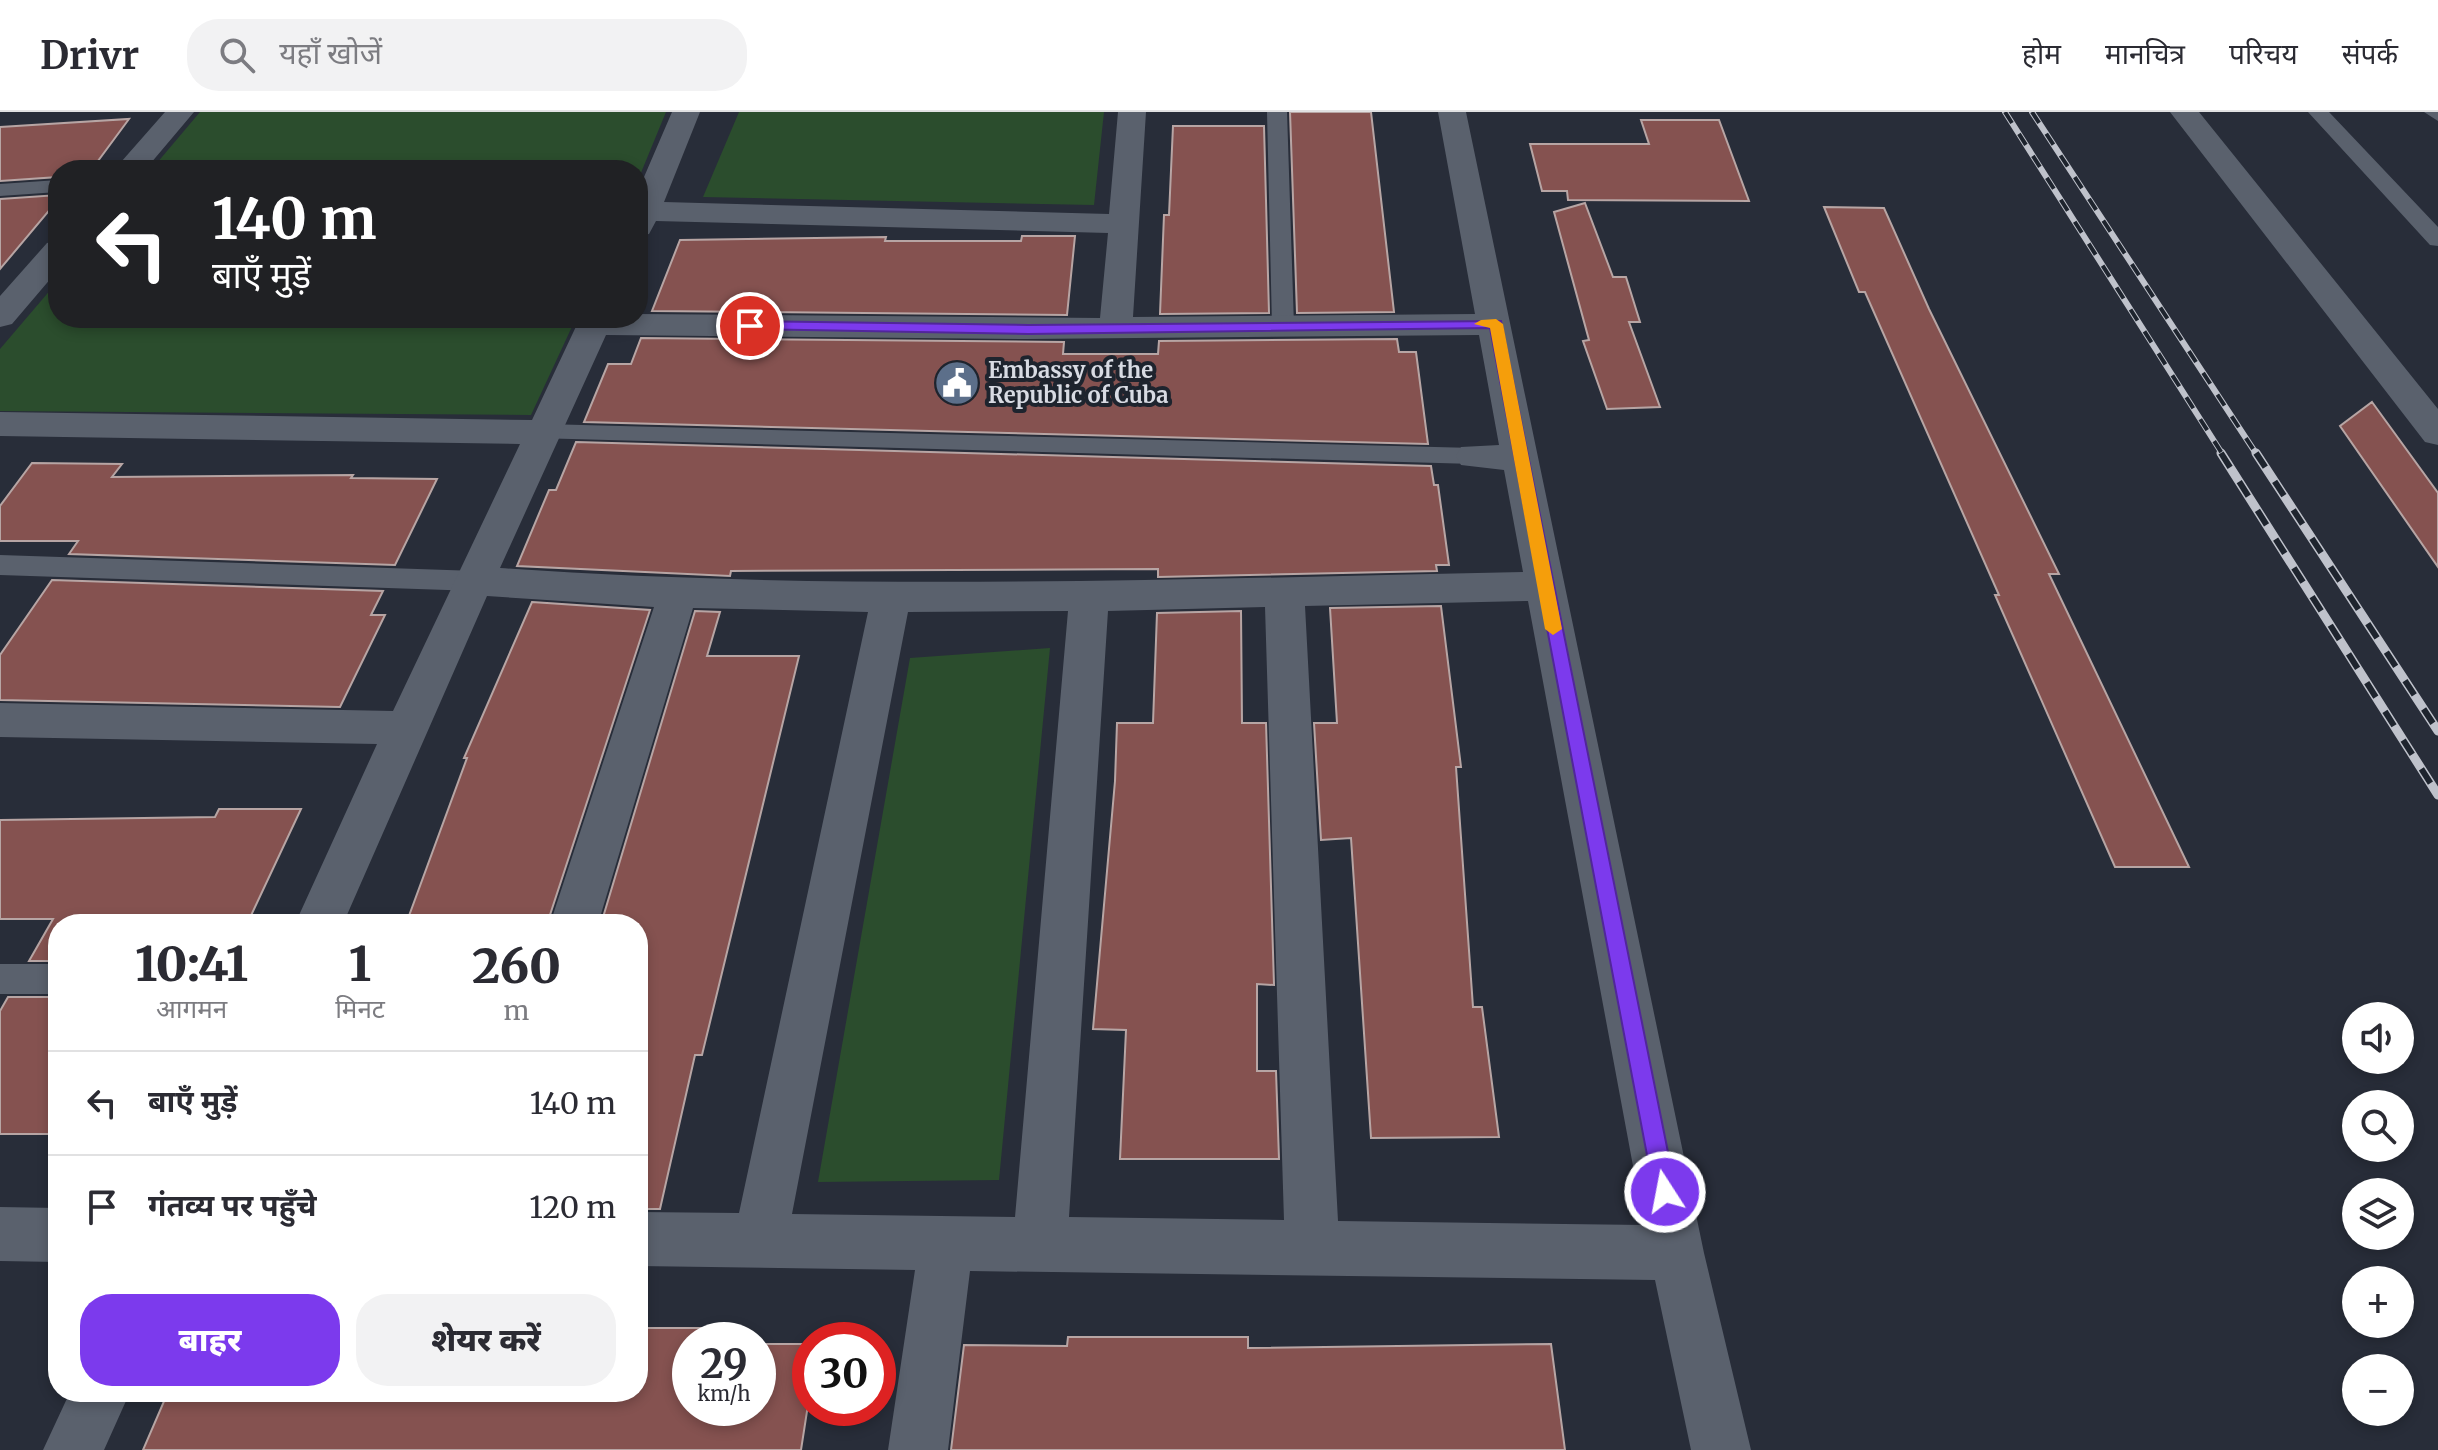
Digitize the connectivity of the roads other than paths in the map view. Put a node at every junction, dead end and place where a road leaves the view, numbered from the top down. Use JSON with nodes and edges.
{"nodes":[{"id":1,"x":180,"y":112,"type":"edge"},
{"id":2,"x":686,"y":112,"type":"edge"},
{"id":3,"x":1132,"y":112,"type":"edge"},
{"id":4,"x":1277,"y":112,"type":"edge"},
{"id":5,"x":1452,"y":112,"type":"edge"},
{"id":6,"x":2184,"y":112,"type":"edge"},
{"id":7,"x":2318,"y":112,"type":"edge"},
{"id":8,"x":138,"y":160,"type":"edge"},
{"id":9,"x":48,"y":187,"type":"edge"},
{"id":10,"x":0,"y":190,"type":"edge"},
{"id":11,"x":648,"y":204,"type":"edge"},
{"id":12,"x":648,"y":219,"type":"edge"},
{"id":13,"x":1124,"y":224,"type":"junction"},
{"id":14,"x":2438,"y":240,"type":"edge"},
{"id":15,"x":48,"y":258,"type":"edge"},
{"id":16,"x":12,"y":288,"type":"edge"},
{"id":17,"x":0,"y":317,"type":"edge"},
{"id":18,"x":648,"y":322,"type":"edge"},
{"id":19,"x":1496,"y":324,"type":"junction"},
{"id":20,"x":1283,"y":326,"type":"junction"},
{"id":21,"x":593,"y":328,"type":"edge"},
{"id":22,"x":1116,"y":328,"type":"junction"},
{"id":23,"x":0,"y":424,"type":"edge"},
{"id":24,"x":544,"y":432,"type":"junction"},
{"id":25,"x":2438,"y":433,"type":"edge"},
{"id":26,"x":1474,"y":456,"type":"joint"},
{"id":27,"x":1520,"y":458,"type":"junction"},
{"id":28,"x":0,"y":565,"type":"edge"},
{"id":29,"x":477,"y":581,"type":"junction"},
{"id":30,"x":1545,"y":586,"type":"junction"},
{"id":31,"x":1284,"y":592,"type":"junction"},
{"id":32,"x":677,"y":596,"type":"junction"},
{"id":33,"x":1089,"y":596,"type":"junction"},
{"id":34,"x":891,"y":597,"type":"junction"},
{"id":35,"x":0,"y":720,"type":"edge"},
{"id":36,"x":406,"y":728,"type":"junction"},
{"id":37,"x":323,"y":914,"type":"edge"},
{"id":38,"x":577,"y":914,"type":"edge"},
{"id":39,"x":0,"y":979,"type":"edge"},
{"id":40,"x":48,"y":979,"type":"edge"},
{"id":41,"x":0,"y":1234,"type":"edge"},
{"id":42,"x":48,"y":1235,"type":"edge"},
{"id":43,"x":648,"y":1239,"type":"edge"},
{"id":44,"x":760,"y":1240,"type":"junction"},
{"id":45,"x":946,"y":1242,"type":"junction"},
{"id":46,"x":1040,"y":1244,"type":"junction"},
{"id":47,"x":1312,"y":1247,"type":"junction"},
{"id":48,"x":1677,"y":1253,"type":"junction"},
{"id":49,"x":96,"y":1402,"type":"edge"},
{"id":50,"x":73,"y":1450,"type":"edge"},
{"id":51,"x":918,"y":1450,"type":"edge"},
{"id":52,"x":1721,"y":1450,"type":"edge"}],
"edges":[{"from":1,"to":8,"type":"street"},
{"from":2,"to":11,"type":"street"},
{"from":3,"to":13,"type":"street"},
{"from":4,"to":20,"type":"lane"},
{"from":5,"to":19,"type":"street"},
{"from":6,"to":25,"type":"street"},
{"from":7,"to":14,"type":"lane"},
{"from":9,"to":10,"type":"lane"},
{"from":12,"to":13,"type":"street"},
{"from":13,"to":22,"type":"street"},
{"from":15,"to":16,"type":"street"},
{"from":16,"to":17,"type":"street"},
{"from":18,"to":22,"type":"street"},
{"from":19,"to":20,"type":"street"},
{"from":19,"to":27,"type":"street"},
{"from":20,"to":22,"type":"street"},
{"from":21,"to":24,"type":"street"},
{"from":23,"to":24,"type":"street"},
{"from":24,"to":26,"type":"lane"},
{"from":24,"to":29,"type":"street"},
{"from":26,"to":27,"type":"street"},
{"from":27,"to":30,"type":"street"},
{"from":28,"to":29,"type":"lane"},
{"from":29,"to":32,"type":"street"},
{"from":29,"to":36,"type":"street"},
{"from":30,"to":31,"type":"street"},
{"from":30,"to":48,"type":"street"},
{"from":31,"to":33,"type":"street"},
{"from":31,"to":47,"type":"street"},
{"from":32,"to":34,"type":"street"},
{"from":32,"to":38,"type":"street"},
{"from":33,"to":34,"type":"street"},
{"from":33,"to":46,"type":"street"},
{"from":34,"to":44,"type":"street"},
{"from":35,"to":36,"type":"street"},
{"from":36,"to":37,"type":"street"},
{"from":39,"to":40,"type":"lane"},
{"from":41,"to":42,"type":"street"},
{"from":43,"to":44,"type":"street"},
{"from":44,"to":45,"type":"street"},
{"from":45,"to":46,"type":"street"},
{"from":45,"to":51,"type":"street"},
{"from":46,"to":47,"type":"street"},
{"from":47,"to":48,"type":"street"},
{"from":48,"to":52,"type":"street"},
{"from":49,"to":50,"type":"street"}]}
